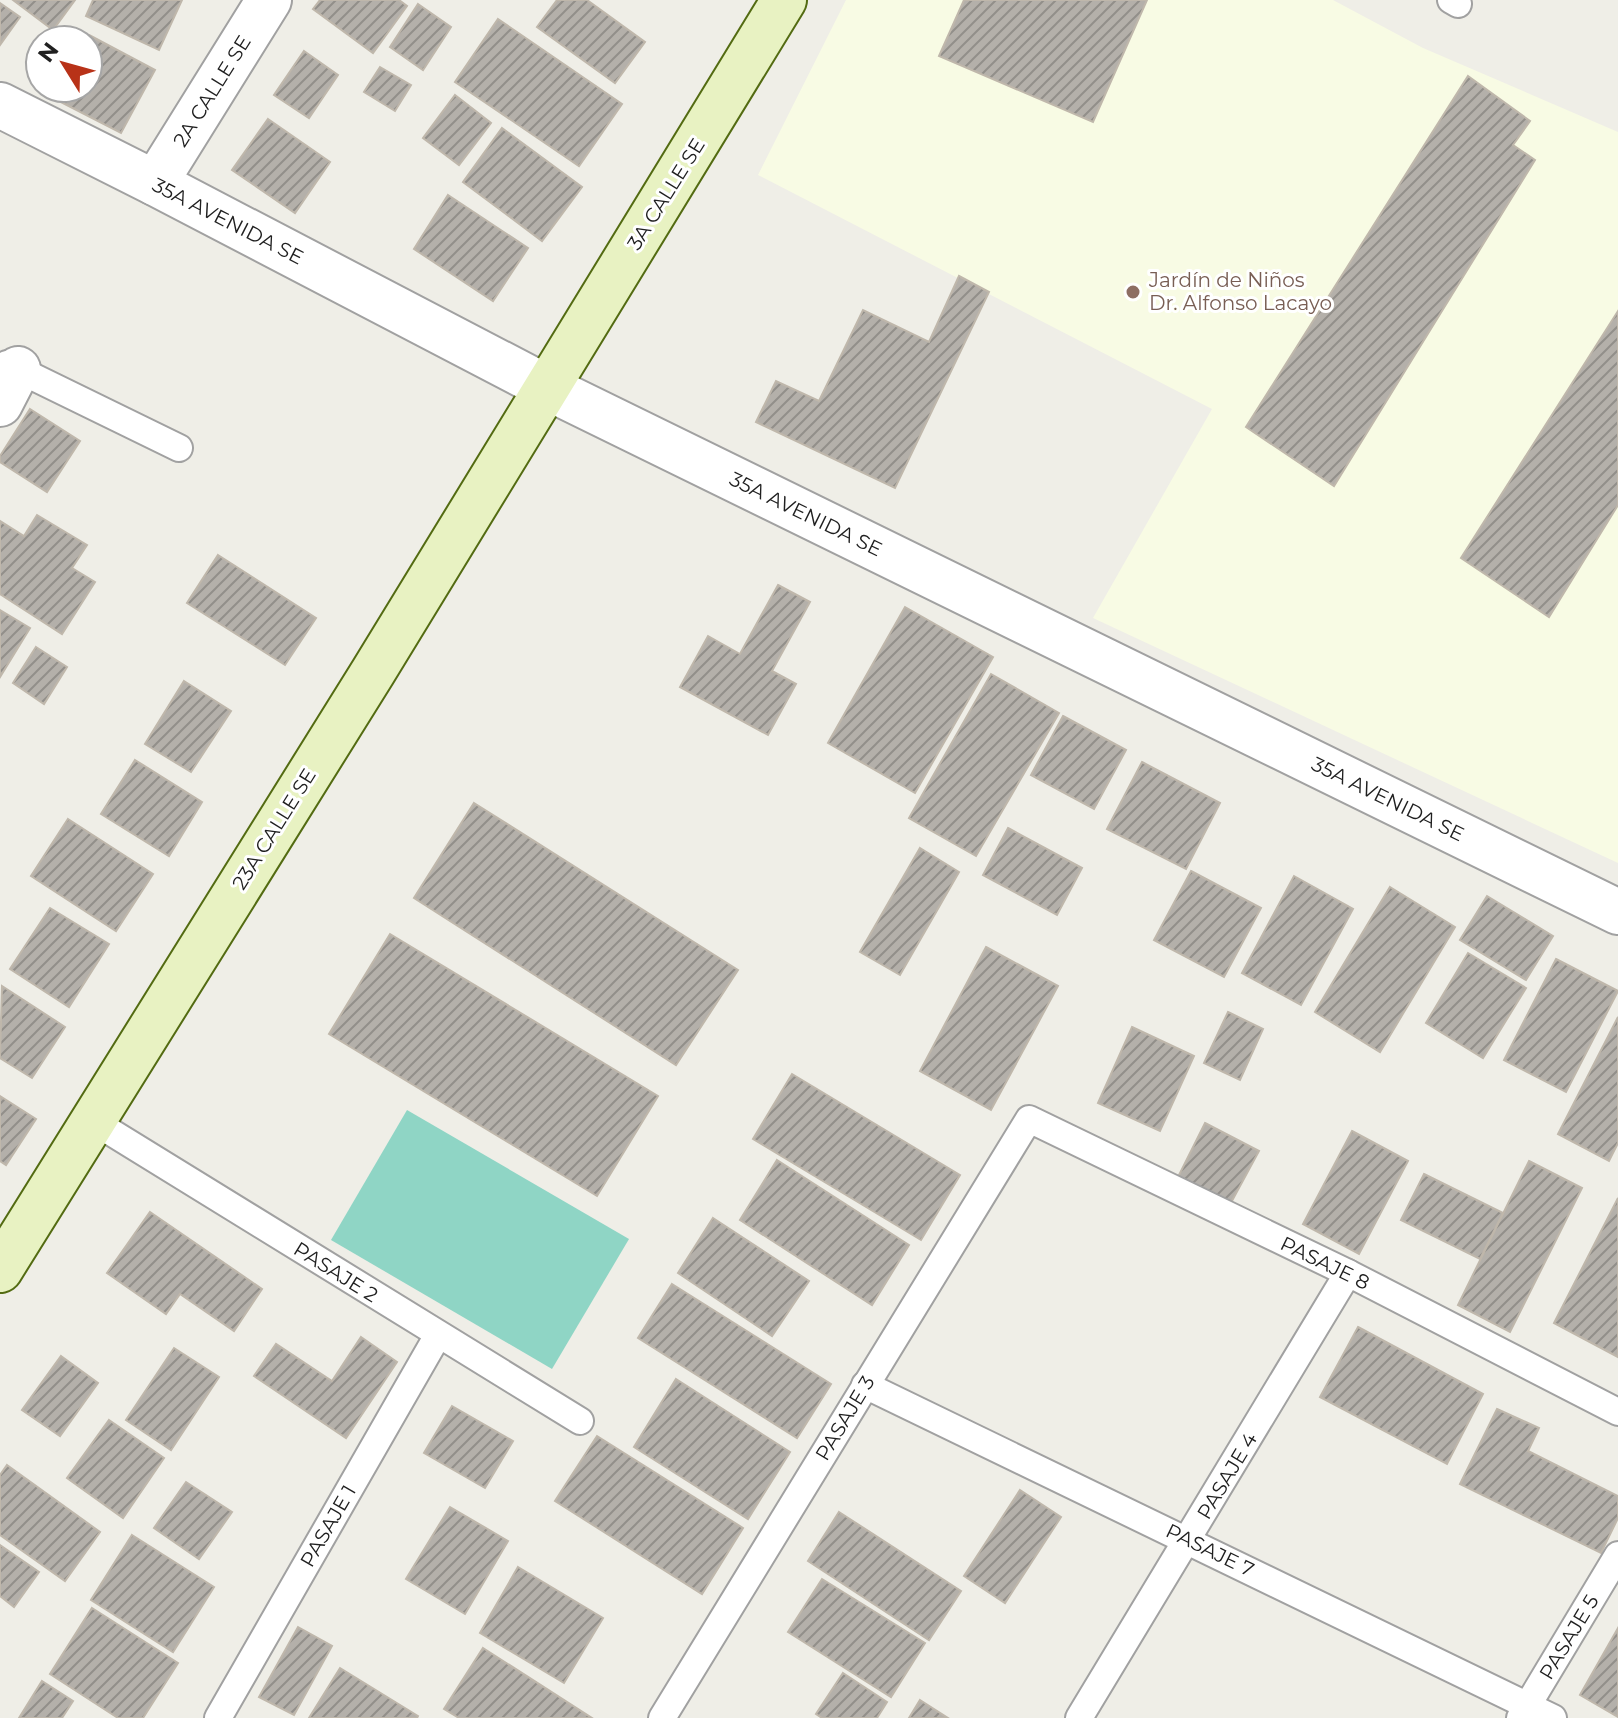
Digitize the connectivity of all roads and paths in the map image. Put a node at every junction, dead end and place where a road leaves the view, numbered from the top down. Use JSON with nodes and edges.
{"nodes":[{"id":1,"x":269,"y":0,"type":"edge"},
{"id":2,"x":784,"y":0,"type":"edge"},
{"id":3,"x":0,"y":105,"type":"edge"},
{"id":4,"x":155,"y":183,"type":"junction"},
{"id":5,"x":6,"y":378,"type":"edge"},
{"id":6,"x":546,"y":387,"type":"junction"},
{"id":7,"x":179,"y":448,"type":"dead end"},
{"id":8,"x":1618,"y":912,"type":"edge"},
{"id":9,"x":1029,"y":1119,"type":"joint"},
{"id":10,"x":93,"y":1121,"type":"junction"},
{"id":11,"x":0,"y":1270,"type":"edge"},
{"id":12,"x":1348,"y":1273,"type":"junction"},
{"id":13,"x":438,"y":1335,"type":"junction"},
{"id":14,"x":865,"y":1385,"type":"junction"},
{"id":15,"x":1618,"y":1412,"type":"edge"},
{"id":16,"x":580,"y":1421,"type":"dead end"},
{"id":17,"x":1188,"y":1540,"type":"junction"},
{"id":18,"x":1618,"y":1555,"type":"edge"},
{"id":19,"x":1523,"y":1712,"type":"edge"},
{"id":20,"x":218,"y":1718,"type":"edge"},
{"id":21,"x":662,"y":1718,"type":"edge"},
{"id":22,"x":1079,"y":1718,"type":"edge"},
{"id":23,"x":1553,"y":1718,"type":"edge"}],
"edges":[{"from":1,"to":4,"type":"street","name":"2A CALLE SE"},
{"from":2,"to":6,"type":"street","name":"3A CALLE SE"},
{"from":3,"to":4,"type":"street","name":"35A AVENIDA SE"},
{"from":4,"to":6,"type":"street","name":"35A AVENIDA SE"},
{"from":5,"to":7,"type":"lane"},
{"from":6,"to":8,"type":"street","name":"35A AVENIDA SE"},
{"from":6,"to":10,"type":"street","name":"23A CALLE SE"},
{"from":9,"to":12,"type":"lane","name":"PASAJE 8"},
{"from":9,"to":14,"type":"lane","name":"PASAJE 3"},
{"from":10,"to":11,"type":"street","name":"23A CALLE SE"},
{"from":10,"to":13,"type":"lane","name":"PASAJE 2"},
{"from":12,"to":15,"type":"lane","name":"PASAJE 8"},
{"from":12,"to":17,"type":"lane","name":"PASAJE 4"},
{"from":13,"to":16,"type":"lane","name":"PASAJE 2"},
{"from":13,"to":20,"type":"lane","name":"PASAJE 1"},
{"from":14,"to":17,"type":"lane","name":"PASAJE 7"},
{"from":14,"to":21,"type":"lane","name":"PASAJE 3"},
{"from":17,"to":19,"type":"lane","name":"PASAJE 7"},
{"from":17,"to":22,"type":"lane","name":"PASAJE 4"},
{"from":18,"to":19,"type":"lane","name":"PASAJE 5"},
{"from":19,"to":23,"type":"lane","name":"PASAJE 7"}]}
